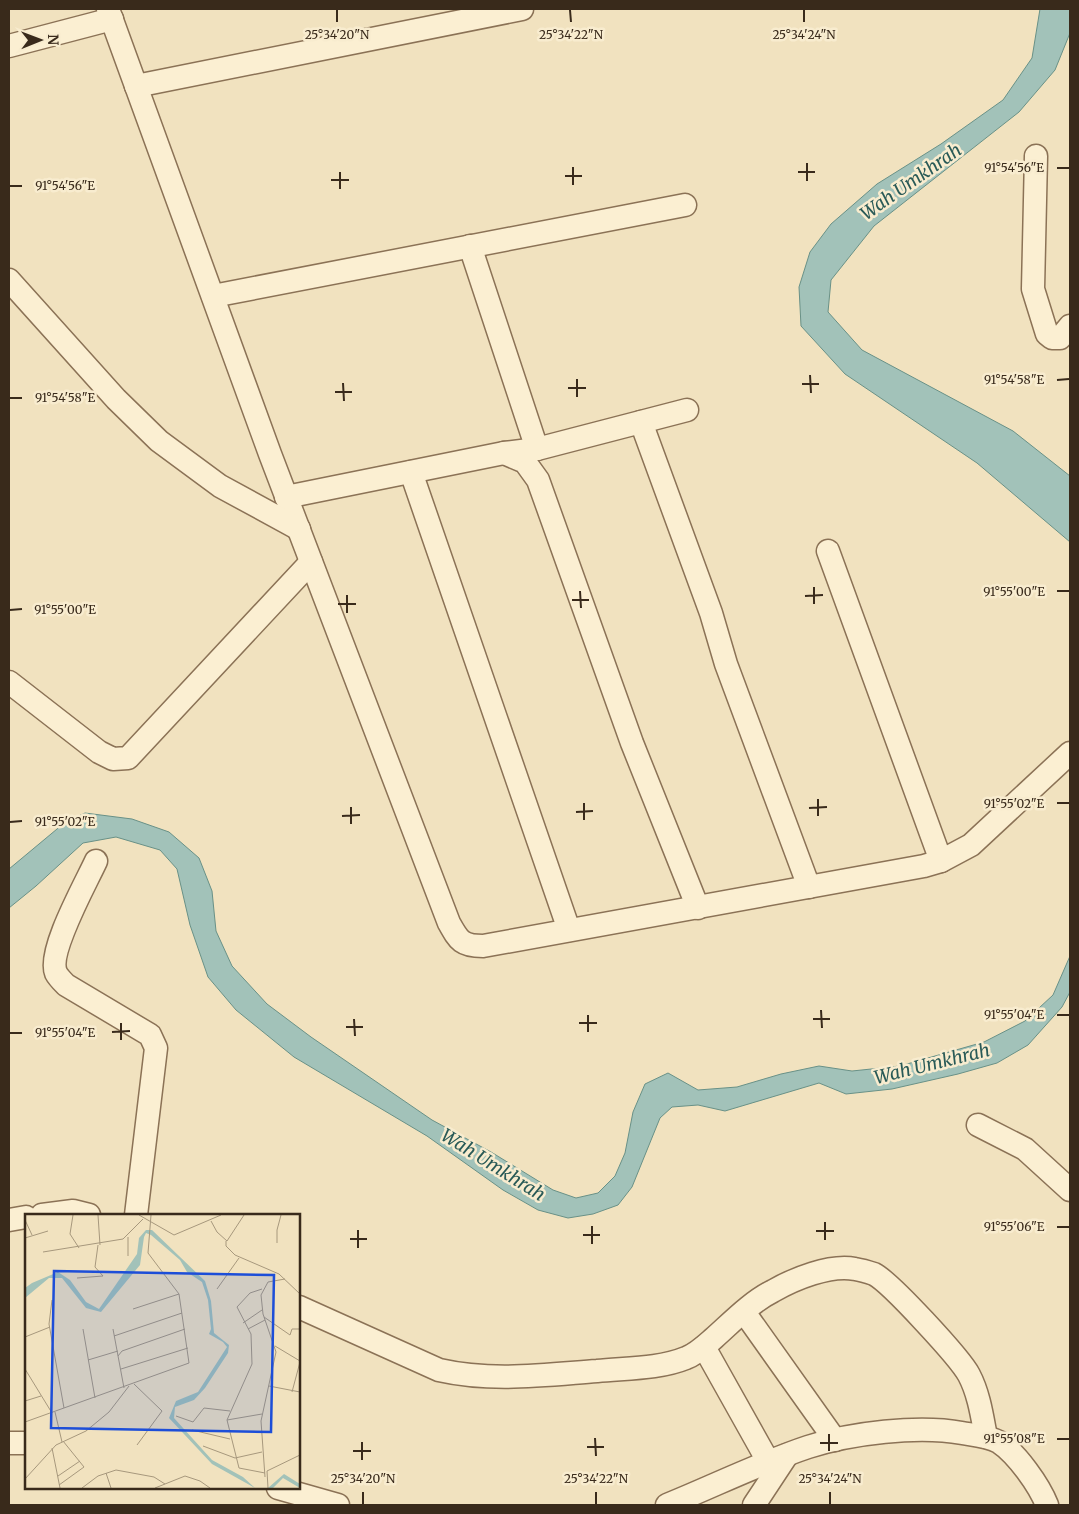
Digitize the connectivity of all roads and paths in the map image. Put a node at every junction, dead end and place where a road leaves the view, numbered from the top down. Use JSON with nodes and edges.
{"nodes":[{"id":1,"x":522,"y":9,"type":"edge"},
{"id":2,"x":110,"y":14,"type":"edge"},
{"id":3,"x":9,"y":46,"type":"edge"},
{"id":4,"x":136,"y":86,"type":"junction"},
{"id":5,"x":1036,"y":156,"type":"dead end"},
{"id":6,"x":685,"y":205,"type":"dead end"},
{"id":7,"x":470,"y":246,"type":"junction"},
{"id":8,"x":9,"y":280,"type":"edge"},
{"id":9,"x":213,"y":296,"type":"junction"},
{"id":10,"x":1070,"y":326,"type":"edge"},
{"id":11,"x":687,"y":410,"type":"dead end"},
{"id":12,"x":641,"y":422,"type":"junction"},
{"id":13,"x":537,"y":449,"type":"junction"},
{"id":14,"x":504,"y":453,"type":"junction"},
{"id":15,"x":411,"y":472,"type":"junction"},
{"id":16,"x":286,"y":498,"type":"junction"},
{"id":17,"x":299,"y":529,"type":"junction"},
{"id":18,"x":828,"y":551,"type":"dead end"},
{"id":19,"x":311,"y":562,"type":"junction"},
{"id":20,"x":9,"y":682,"type":"edge"},
{"id":21,"x":1070,"y":753,"type":"edge"},
{"id":22,"x":96,"y":861,"type":"dead end"},
{"id":23,"x":941,"y":861,"type":"junction"},
{"id":24,"x":809,"y":887,"type":"junction"},
{"id":25,"x":698,"y":908,"type":"junction"},
{"id":26,"x":569,"y":930,"type":"junction"},
{"id":27,"x":978,"y":1125,"type":"dead end"},
{"id":28,"x":1070,"y":1190,"type":"edge"},
{"id":29,"x":136,"y":1214,"type":"edge"},
{"id":30,"x":25,"y":1217,"type":"edge"},
{"id":31,"x":9,"y":1220,"type":"edge"},
{"id":32,"x":300,"y":1306,"type":"edge"},
{"id":33,"x":744,"y":1312,"type":"junction"},
{"id":34,"x":704,"y":1346,"type":"junction"},
{"id":35,"x":986,"y":1437,"type":"junction"},
{"id":36,"x":835,"y":1440,"type":"junction"},
{"id":37,"x":25,"y":1442,"type":"edge"},
{"id":38,"x":9,"y":1443,"type":"edge"},
{"id":39,"x":778,"y":1459,"type":"junction"},
{"id":40,"x":281,"y":1489,"type":"edge"},
{"id":41,"x":311,"y":1501,"type":"edge"},
{"id":42,"x":338,"y":1505,"type":"edge"},
{"id":43,"x":667,"y":1505,"type":"edge"},
{"id":44,"x":754,"y":1505,"type":"edge"},
{"id":45,"x":1047,"y":1505,"type":"edge"}],
"edges":[{"from":1,"to":4,"type":"street"},
{"from":2,"to":3,"type":"street"},
{"from":2,"to":4,"type":"street"},
{"from":4,"to":9,"type":"street"},
{"from":5,"to":10,"type":"street"},
{"from":6,"to":7,"type":"street"},
{"from":7,"to":9,"type":"street"},
{"from":7,"to":13,"type":"street"},
{"from":8,"to":17,"type":"street"},
{"from":9,"to":16,"type":"street"},
{"from":11,"to":12,"type":"street"},
{"from":12,"to":13,"type":"street"},
{"from":12,"to":24,"type":"street"},
{"from":13,"to":14,"type":"street"},
{"from":14,"to":15,"type":"street"},
{"from":14,"to":25,"type":"street"},
{"from":15,"to":16,"type":"street"},
{"from":15,"to":26,"type":"street"},
{"from":16,"to":17,"type":"street"},
{"from":17,"to":19,"type":"street"},
{"from":18,"to":23,"type":"street"},
{"from":19,"to":20,"type":"street"},
{"from":19,"to":26,"type":"street"},
{"from":21,"to":23,"type":"street"},
{"from":22,"to":29,"type":"street"},
{"from":23,"to":24,"type":"street"},
{"from":24,"to":25,"type":"street"},
{"from":25,"to":26,"type":"street"},
{"from":27,"to":28,"type":"street"},
{"from":30,"to":31,"type":"street"},
{"from":32,"to":34,"type":"street"},
{"from":33,"to":34,"type":"street"},
{"from":33,"to":35,"type":"street"},
{"from":33,"to":36,"type":"street"},
{"from":34,"to":39,"type":"street"},
{"from":35,"to":36,"type":"street"},
{"from":35,"to":45,"type":"street"},
{"from":36,"to":39,"type":"street"},
{"from":37,"to":38,"type":"street"},
{"from":39,"to":43,"type":"street"},
{"from":39,"to":44,"type":"street"},
{"from":40,"to":41,"type":"street"},
{"from":41,"to":42,"type":"street"}]}
